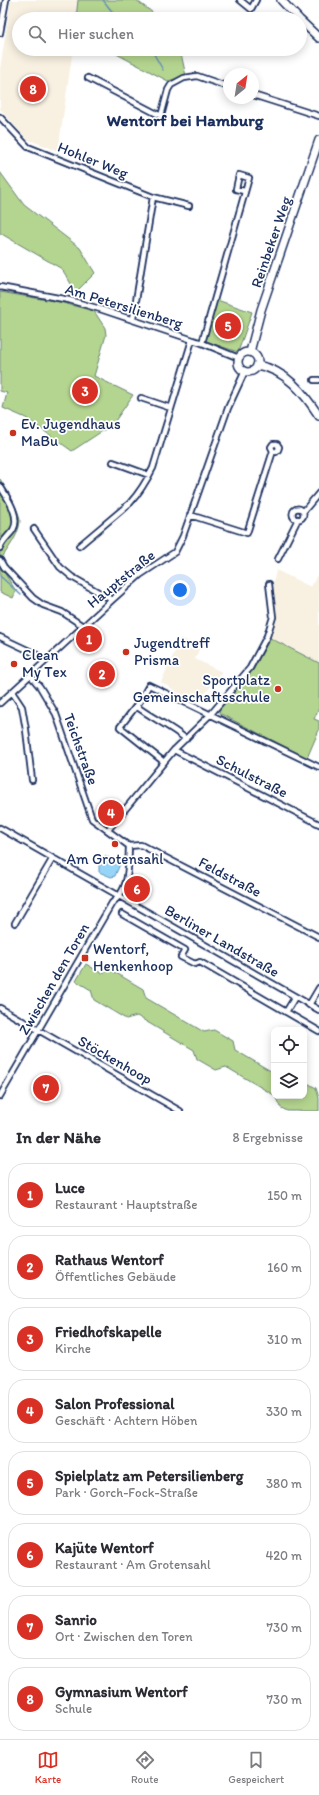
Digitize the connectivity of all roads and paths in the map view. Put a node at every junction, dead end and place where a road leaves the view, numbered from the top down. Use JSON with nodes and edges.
{"nodes":[{"id":1,"x":6,"y":0,"type":"edge"},
{"id":2,"x":240,"y":0,"type":"edge"},
{"id":3,"x":256,"y":0,"type":"edge"},
{"id":4,"x":281,"y":0,"type":"edge"},
{"id":5,"x":292,"y":12,"type":"edge"},
{"id":6,"x":307,"y":27,"type":"edge"},
{"id":7,"x":0,"y":33,"type":"edge"},
{"id":8,"x":319,"y":38,"type":"edge"},
{"id":9,"x":88,"y":78,"type":"dead end"},
{"id":10,"x":223,"y":85,"type":"edge"},
{"id":11,"x":259,"y":97,"type":"edge"},
{"id":12,"x":319,"y":116,"type":"edge"},
{"id":13,"x":0,"y":117,"type":"edge"},
{"id":14,"x":319,"y":140,"type":"edge"},
{"id":15,"x":317,"y":152,"type":"edge"},
{"id":16,"x":244,"y":191,"type":"dead end"},
{"id":17,"x":154,"y":197,"type":"junction"},
{"id":18,"x":189,"y":206,"type":"dead end"},
{"id":19,"x":0,"y":287,"type":"edge"},
{"id":20,"x":133,"y":319,"type":"junction"},
{"id":21,"x":192,"y":340,"type":"junction"},
{"id":22,"x":202,"y":343,"type":"junction"},
{"id":23,"x":250,"y":352,"type":"junction"},
{"id":24,"x":239,"y":358,"type":"junction"},
{"id":25,"x":257,"y":365,"type":"junction"},
{"id":26,"x":245,"y":371,"type":"junction"},
{"id":27,"x":141,"y":398,"type":"dead end"},
{"id":28,"x":170,"y":408,"type":"junction"},
{"id":29,"x":319,"y":416,"type":"edge"},
{"id":30,"x":272,"y":451,"type":"dead end"},
{"id":31,"x":113,"y":462,"type":"dead end"},
{"id":32,"x":149,"y":475,"type":"junction"},
{"id":33,"x":0,"y":486,"type":"edge"},
{"id":34,"x":319,"y":493,"type":"edge"},
{"id":35,"x":303,"y":512,"type":"junction"},
{"id":36,"x":190,"y":515,"type":"junction"},
{"id":37,"x":298,"y":520,"type":"junction"},
{"id":38,"x":34,"y":529,"type":"dead end"},
{"id":39,"x":80,"y":546,"type":"dead end"},
{"id":40,"x":0,"y":548,"type":"edge"},
{"id":41,"x":278,"y":559,"type":"dead end"},
{"id":42,"x":0,"y":560,"type":"edge"},
{"id":43,"x":269,"y":584,"type":"dead end"},
{"id":44,"x":112,"y":600,"type":"junction"},
{"id":45,"x":84,"y":626,"type":"junction"},
{"id":46,"x":0,"y":637,"type":"edge"},
{"id":47,"x":45,"y":661,"type":"junction"},
{"id":48,"x":30,"y":675,"type":"junction"},
{"id":49,"x":12,"y":692,"type":"junction"},
{"id":50,"x":0,"y":703,"type":"edge"},
{"id":51,"x":136,"y":706,"type":"junction"},
{"id":52,"x":211,"y":714,"type":"junction"},
{"id":53,"x":186,"y":739,"type":"junction"},
{"id":54,"x":174,"y":750,"type":"junction"},
{"id":55,"x":164,"y":762,"type":"junction"},
{"id":56,"x":319,"y":767,"type":"edge"},
{"id":57,"x":32,"y":780,"type":"dead end"},
{"id":58,"x":319,"y":824,"type":"edge"},
{"id":59,"x":0,"y":828,"type":"edge"},
{"id":60,"x":108,"y":830,"type":"junction"},
{"id":61,"x":129,"y":846,"type":"junction"},
{"id":62,"x":53,"y":858,"type":"junction"},
{"id":63,"x":119,"y":897,"type":"junction"},
{"id":64,"x":122,"y":914,"type":"dead end"},
{"id":65,"x":16,"y":923,"type":"dead end"},
{"id":66,"x":319,"y":937,"type":"edge"},
{"id":67,"x":319,"y":988,"type":"edge"},
{"id":68,"x":295,"y":997,"type":"junction"},
{"id":69,"x":309,"y":1005,"type":"junction"},
{"id":70,"x":0,"y":1008,"type":"edge"},
{"id":71,"x":319,"y":1010,"type":"edge"},
{"id":72,"x":286,"y":1012,"type":"junction"},
{"id":73,"x":38,"y":1030,"type":"junction"},
{"id":74,"x":319,"y":1031,"type":"edge"},
{"id":75,"x":0,"y":1096,"type":"edge"},
{"id":76,"x":180,"y":1111,"type":"edge"}],
"edges":[{"from":1,"to":7,"type":"street"},
{"from":2,"to":3,"type":"street"},
{"from":4,"to":5,"type":"main road"},
{"from":6,"to":8,"type":"main road"},
{"from":9,"to":10,"type":"street"},
{"from":11,"to":12,"type":"street"},
{"from":13,"to":17,"type":"street","name":"Hohler Weg"},
{"from":14,"to":15,"type":"main road","name":"Reinbeker Weg"},
{"from":15,"to":23,"type":"main road","name":"Reinbeker Weg"},
{"from":16,"to":22,"type":"street"},
{"from":17,"to":18,"type":"street","name":"Hohler Weg"},
{"from":17,"to":20,"type":"street"},
{"from":19,"to":20,"type":"street","name":"Am Petersilienberg"},
{"from":20,"to":21,"type":"street","name":"Am Petersilienberg"},
{"from":21,"to":22,"type":"street","name":"Am Petersilienberg"},
{"from":21,"to":28,"type":"street"},
{"from":22,"to":24,"type":"street","name":"Am Petersilienberg"},
{"from":23,"to":24,"type":"main road"},
{"from":23,"to":25,"type":"main road"},
{"from":24,"to":26,"type":"main road"},
{"from":25,"to":26,"type":"main road"},
{"from":25,"to":29,"type":"main road"},
{"from":26,"to":36,"type":"street"},
{"from":27,"to":28,"type":"street"},
{"from":28,"to":32,"type":"street"},
{"from":30,"to":36,"type":"street"},
{"from":31,"to":32,"type":"street"},
{"from":32,"to":39,"type":"street"},
{"from":33,"to":40,"type":"street"},
{"from":34,"to":35,"type":"street"},
{"from":35,"to":37,"type":"street"},
{"from":35,"to":37,"type":"street"},
{"from":36,"to":44,"type":"street","name":"Hauptstraße"},
{"from":37,"to":41,"type":"street"},
{"from":38,"to":44,"type":"street"},
{"from":42,"to":45,"type":"street"},
{"from":43,"to":52,"type":"street"},
{"from":44,"to":45,"type":"street","name":"Hauptstraße"},
{"from":45,"to":47,"type":"street","name":"Hauptstraße"},
{"from":46,"to":47,"type":"street"},
{"from":47,"to":48,"type":"street","name":"Hauptstraße"},
{"from":48,"to":49,"type":"street","name":"Hauptstraße"},
{"from":48,"to":60,"type":"street","name":"Teichstraße"},
{"from":49,"to":50,"type":"street","name":"Hauptstraße"},
{"from":49,"to":57,"type":"street"},
{"from":51,"to":52,"type":"street"},
{"from":51,"to":53,"type":"street"},
{"from":51,"to":55,"type":"street"},
{"from":52,"to":53,"type":"street"},
{"from":52,"to":56,"type":"street"},
{"from":53,"to":54,"type":"street"},
{"from":54,"to":55,"type":"street"},
{"from":54,"to":58,"type":"street","name":"Schulstraße"},
{"from":55,"to":60,"type":"street"},
{"from":59,"to":62,"type":"street","name":"Berliner Landstraße"},
{"from":60,"to":61,"type":"street"},
{"from":61,"to":63,"type":"street"},
{"from":61,"to":66,"type":"street","name":"Feldstraße"},
{"from":62,"to":63,"type":"street","name":"Berliner Landstraße"},
{"from":62,"to":65,"type":"street"},
{"from":63,"to":68,"type":"street","name":"Berliner Landstraße"},
{"from":63,"to":73,"type":"street","name":"Zwischen den Toren"},
{"from":64,"to":72,"type":"street","name":"Berliner Landstraße"},
{"from":67,"to":69,"type":"street"},
{"from":68,"to":69,"type":"street","name":"Berliner Landstraße"},
{"from":68,"to":72,"type":"street"},
{"from":69,"to":71,"type":"street","name":"Berliner Landstraße"},
{"from":70,"to":73,"type":"street","name":"Stöckenhoop"},
{"from":72,"to":74,"type":"street","name":"Berliner Landstraße"},
{"from":73,"to":75,"type":"street","name":"Zwischen den Toren"},
{"from":73,"to":76,"type":"street","name":"Stöckenhoop"}]}
